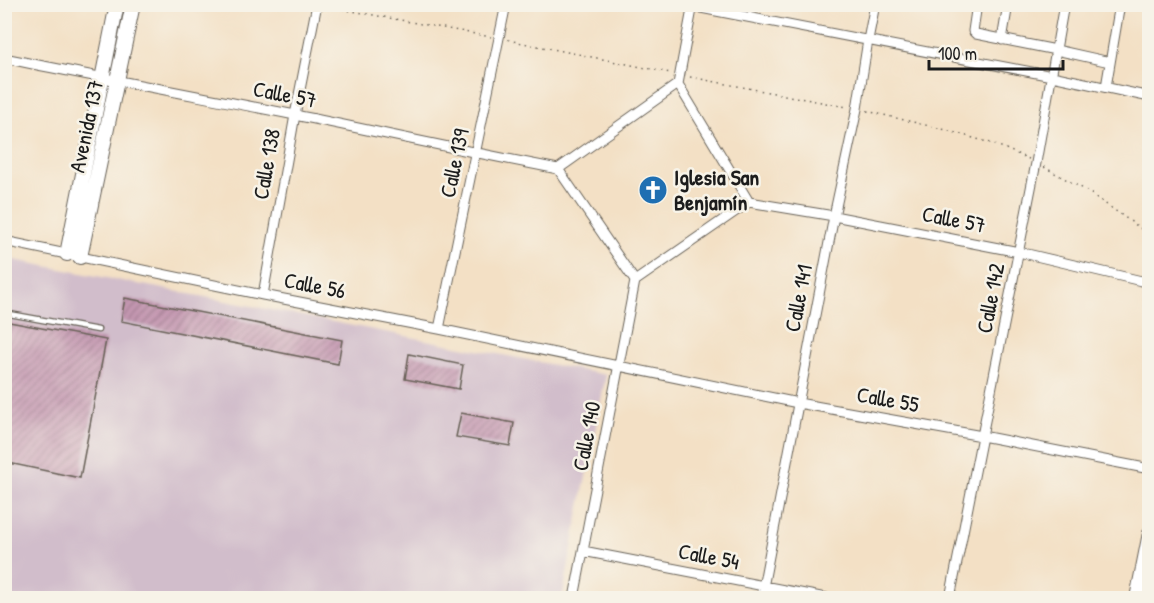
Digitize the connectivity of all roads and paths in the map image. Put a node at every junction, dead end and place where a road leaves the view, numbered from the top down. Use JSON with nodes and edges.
{"nodes":[{"id":1,"x":117,"y":4,"type":"edge"},
{"id":2,"x":133,"y":4,"type":"edge"},
{"id":3,"x":318,"y":4,"type":"edge"},
{"id":4,"x":506,"y":4,"type":"edge"},
{"id":5,"x":680,"y":4,"type":"edge"},
{"id":6,"x":875,"y":4,"type":"edge"},
{"id":7,"x":977,"y":4,"type":"edge"},
{"id":8,"x":1008,"y":4,"type":"edge"},
{"id":9,"x":1064,"y":4,"type":"edge"},
{"id":10,"x":1120,"y":4,"type":"edge"},
{"id":11,"x":693,"y":6,"type":"edge"},
{"id":12,"x":500,"y":38,"type":"junction"},
{"id":13,"x":868,"y":40,"type":"junction"},
{"id":14,"x":1002,"y":40,"type":"junction"},
{"id":15,"x":1056,"y":50,"type":"junction"},
{"id":16,"x":4,"y":58,"type":"edge"},
{"id":17,"x":1110,"y":62,"type":"junction"},
{"id":18,"x":1052,"y":76,"type":"junction"},
{"id":19,"x":102,"y":78,"type":"junction"},
{"id":20,"x":678,"y":80,"type":"junction"},
{"id":21,"x":117,"y":82,"type":"junction"},
{"id":22,"x":1106,"y":87,"type":"junction"},
{"id":23,"x":1149,"y":97,"type":"edge"},
{"id":24,"x":857,"y":109,"type":"junction"},
{"id":25,"x":295,"y":115,"type":"junction"},
{"id":26,"x":476,"y":154,"type":"junction"},
{"id":27,"x":1036,"y":163,"type":"junction"},
{"id":28,"x":558,"y":169,"type":"junction"},
{"id":29,"x":749,"y":202,"type":"junction"},
{"id":30,"x":834,"y":216,"type":"junction"},
{"id":31,"x":1149,"y":235,"type":"edge"},
{"id":32,"x":4,"y":242,"type":"edge"},
{"id":33,"x":1019,"y":252,"type":"junction"},
{"id":34,"x":74,"y":255,"type":"junction"},
{"id":35,"x":635,"y":281,"type":"junction"},
{"id":36,"x":1149,"y":284,"type":"edge"},
{"id":37,"x":263,"y":295,"type":"junction"},
{"id":38,"x":4,"y":313,"type":"edge"},
{"id":39,"x":439,"y":329,"type":"junction"},
{"id":40,"x":98,"y":330,"type":"dead end"},
{"id":41,"x":619,"y":367,"type":"junction"},
{"id":42,"x":798,"y":403,"type":"junction"},
{"id":43,"x":982,"y":436,"type":"junction"},
{"id":44,"x":1149,"y":469,"type":"edge"},
{"id":45,"x":1149,"y":533,"type":"edge"},
{"id":46,"x":583,"y":550,"type":"junction"},
{"id":47,"x":763,"y":586,"type":"junction"},
{"id":48,"x":574,"y":598,"type":"edge"},
{"id":49,"x":761,"y":598,"type":"edge"},
{"id":50,"x":826,"y":598,"type":"edge"},
{"id":51,"x":950,"y":598,"type":"edge"},
{"id":52,"x":1137,"y":598,"type":"edge"}],
"edges":[{"from":1,"to":19,"type":"main road","name":"Avenida 137"},
{"from":2,"to":21,"type":"main road","name":"Avenida 137"},
{"from":3,"to":12,"type":"path"},
{"from":3,"to":25,"type":"street","name":"Calle 138"},
{"from":4,"to":12,"type":"street","name":"Calle 139"},
{"from":5,"to":11,"type":"street"},
{"from":6,"to":13,"type":"street","name":"Calle 141"},
{"from":7,"to":14,"type":"street"},
{"from":8,"to":14,"type":"street"},
{"from":9,"to":15,"type":"street","name":"Calle 142"},
{"from":10,"to":17,"type":"street"},
{"from":11,"to":13,"type":"street"},
{"from":11,"to":20,"type":"street"},
{"from":12,"to":20,"type":"path"},
{"from":12,"to":26,"type":"street","name":"Calle 139"},
{"from":13,"to":18,"type":"street"},
{"from":13,"to":24,"type":"street","name":"Calle 141"},
{"from":14,"to":15,"type":"street"},
{"from":15,"to":17,"type":"street"},
{"from":15,"to":18,"type":"street","name":"Calle 142"},
{"from":16,"to":19,"type":"street","name":"Calle 57"},
{"from":17,"to":22,"type":"street"},
{"from":18,"to":22,"type":"street"},
{"from":18,"to":27,"type":"street","name":"Calle 142"},
{"from":19,"to":21,"type":"street","name":"Calle 57"},
{"from":19,"to":34,"type":"main road","name":"Avenida 137"},
{"from":20,"to":24,"type":"path"},
{"from":20,"to":28,"type":"street"},
{"from":20,"to":29,"type":"street"},
{"from":21,"to":25,"type":"street","name":"Calle 57"},
{"from":21,"to":34,"type":"main road","name":"Avenida 137"},
{"from":22,"to":23,"type":"street"},
{"from":24,"to":27,"type":"path"},
{"from":24,"to":30,"type":"street","name":"Calle 141"},
{"from":25,"to":26,"type":"street","name":"Calle 57"},
{"from":25,"to":37,"type":"street","name":"Calle 138"},
{"from":26,"to":28,"type":"street","name":"Calle 57"},
{"from":26,"to":39,"type":"street","name":"Calle 139"},
{"from":27,"to":31,"type":"path"},
{"from":27,"to":33,"type":"street","name":"Calle 142"},
{"from":28,"to":35,"type":"street"},
{"from":29,"to":30,"type":"street","name":"Calle 57"},
{"from":29,"to":35,"type":"street"},
{"from":30,"to":33,"type":"street","name":"Calle 57"},
{"from":30,"to":42,"type":"street","name":"Calle 141"},
{"from":32,"to":34,"type":"street","name":"Calle 56"},
{"from":33,"to":36,"type":"street","name":"Calle 57"},
{"from":33,"to":43,"type":"street","name":"Calle 142"},
{"from":34,"to":37,"type":"street","name":"Calle 56"},
{"from":35,"to":41,"type":"street","name":"Calle 140"},
{"from":37,"to":39,"type":"street","name":"Calle 56"},
{"from":38,"to":40,"type":"lane"},
{"from":39,"to":41,"type":"street","name":"Calle 56"},
{"from":41,"to":42,"type":"street","name":"Calle 55"},
{"from":41,"to":46,"type":"street","name":"Calle 140"},
{"from":42,"to":43,"type":"street","name":"Calle 55"},
{"from":42,"to":47,"type":"street","name":"Calle 141"},
{"from":43,"to":44,"type":"street","name":"Calle 55"},
{"from":43,"to":51,"type":"street","name":"Calle 142"},
{"from":45,"to":52,"type":"main road"},
{"from":46,"to":47,"type":"street","name":"Calle 54"},
{"from":46,"to":48,"type":"street","name":"Calle 140"},
{"from":47,"to":49,"type":"street","name":"Calle 141"},
{"from":47,"to":50,"type":"street","name":"Calle 54"}]}
